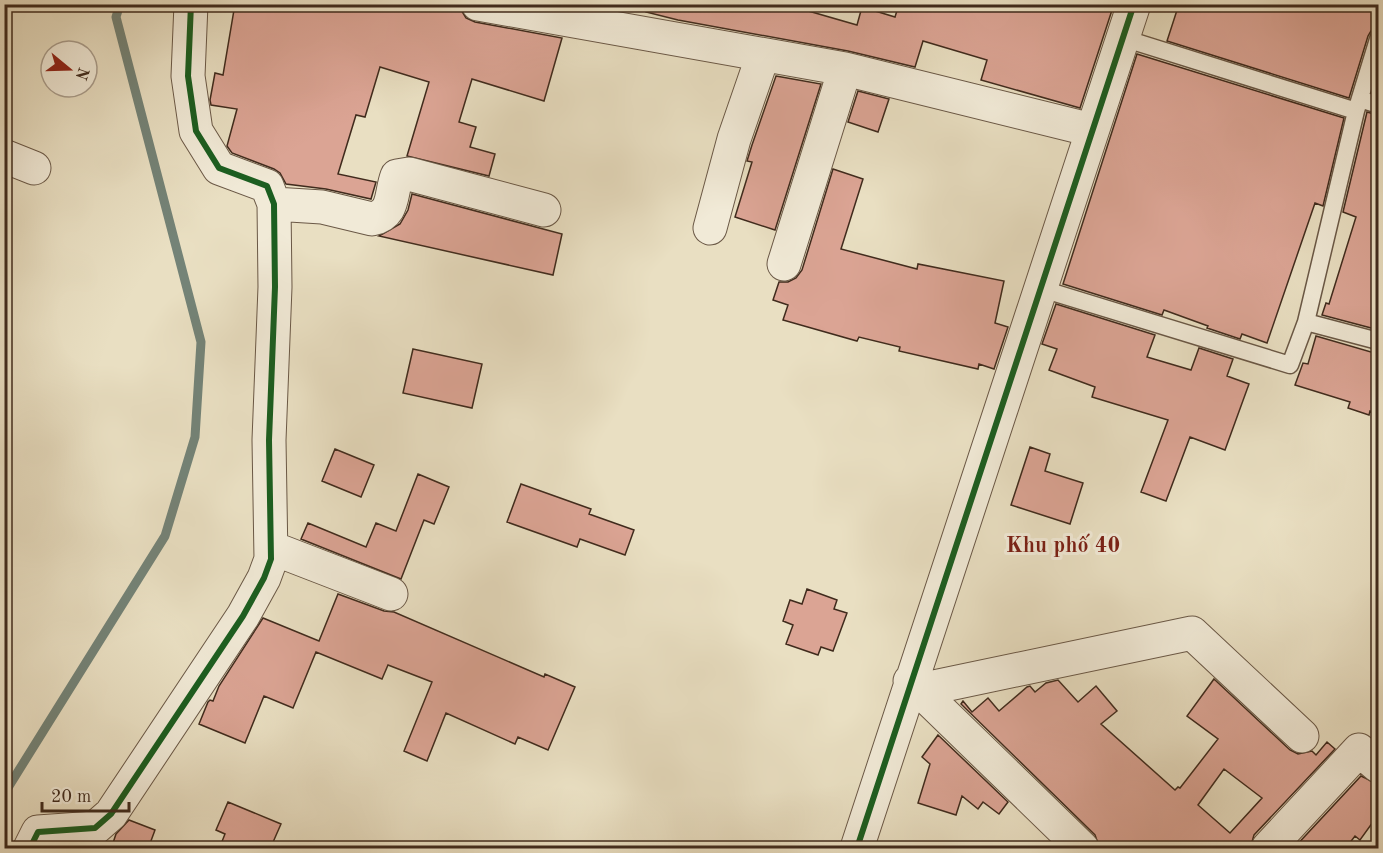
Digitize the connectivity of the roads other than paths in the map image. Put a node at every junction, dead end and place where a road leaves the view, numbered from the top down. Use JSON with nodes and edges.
{"nodes":[{"id":1,"x":191,"y":4,"type":"edge"},
{"id":2,"x":478,"y":4,"type":"edge"},
{"id":3,"x":1134,"y":4,"type":"edge"},
{"id":4,"x":1123,"y":38,"type":"junction"},
{"id":5,"x":1378,"y":39,"type":"edge"},
{"id":6,"x":763,"y":55,"type":"junction"},
{"id":7,"x":845,"y":69,"type":"junction"},
{"id":8,"x":1358,"y":105,"type":"junction"},
{"id":9,"x":1378,"y":105,"type":"edge"},
{"id":10,"x":1092,"y":130,"type":"junction"},
{"id":11,"x":4,"y":156,"type":"edge"},
{"id":12,"x":34,"y":168,"type":"dead end"},
{"id":13,"x":274,"y":204,"type":"junction"},
{"id":14,"x":544,"y":210,"type":"dead end"},
{"id":15,"x":710,"y":228,"type":"dead end"},
{"id":16,"x":784,"y":264,"type":"dead end"},
{"id":17,"x":1039,"y":288,"type":"junction"},
{"id":18,"x":1306,"y":322,"type":"junction"},
{"id":19,"x":1378,"y":341,"type":"edge"},
{"id":20,"x":272,"y":548,"type":"junction"},
{"id":21,"x":391,"y":594,"type":"dead end"},
{"id":22,"x":915,"y":686,"type":"junction"},
{"id":23,"x":1302,"y":736,"type":"dead end"},
{"id":24,"x":1378,"y":766,"type":"edge"},
{"id":25,"x":30,"y":849,"type":"edge"},
{"id":26,"x":857,"y":849,"type":"edge"},
{"id":27,"x":1082,"y":849,"type":"edge"},
{"id":28,"x":1268,"y":849,"type":"edge"}],
"edges":[{"from":1,"to":13,"type":"street"},
{"from":2,"to":6,"type":"street"},
{"from":3,"to":4,"type":"street"},
{"from":4,"to":8,"type":"lane"},
{"from":4,"to":10,"type":"street"},
{"from":5,"to":8,"type":"lane"},
{"from":6,"to":7,"type":"street"},
{"from":6,"to":15,"type":"street"},
{"from":7,"to":10,"type":"street"},
{"from":7,"to":16,"type":"street"},
{"from":8,"to":9,"type":"lane"},
{"from":8,"to":18,"type":"lane"},
{"from":10,"to":17,"type":"street"},
{"from":11,"to":12,"type":"street"},
{"from":13,"to":14,"type":"street"},
{"from":13,"to":20,"type":"street"},
{"from":17,"to":18,"type":"lane"},
{"from":17,"to":22,"type":"street"},
{"from":18,"to":19,"type":"lane"},
{"from":20,"to":21,"type":"street"},
{"from":20,"to":25,"type":"street"},
{"from":22,"to":23,"type":"street"},
{"from":22,"to":26,"type":"street"},
{"from":22,"to":27,"type":"street"},
{"from":24,"to":28,"type":"street"}]}
